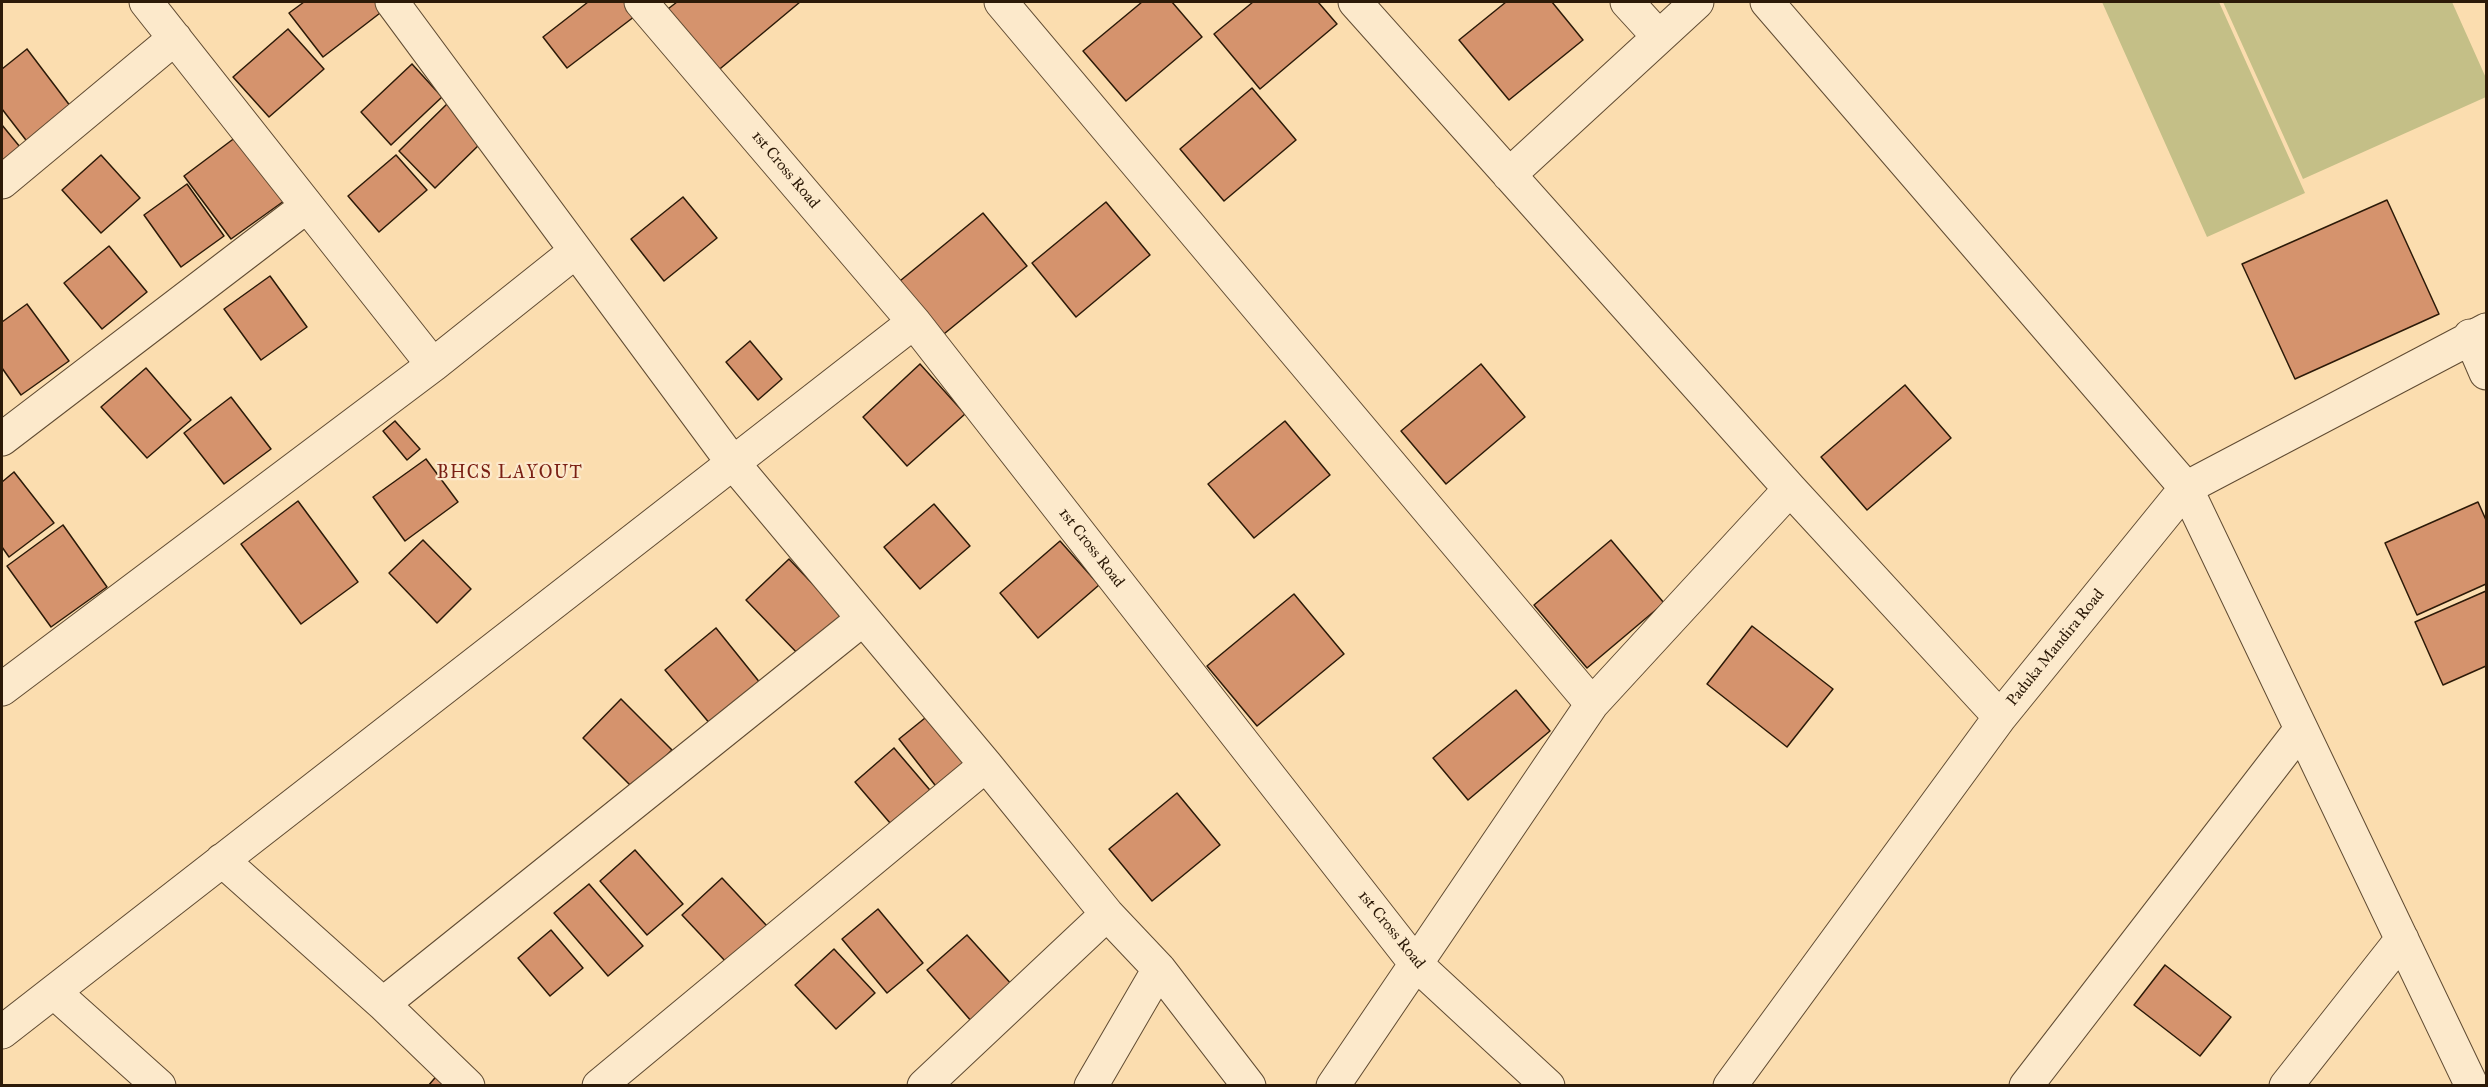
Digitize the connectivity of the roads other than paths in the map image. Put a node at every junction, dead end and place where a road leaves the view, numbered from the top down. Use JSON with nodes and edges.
{"nodes":[{"id":1,"x":146,"y":2,"type":"edge"},
{"id":2,"x":392,"y":2,"type":"edge"},
{"id":3,"x":641,"y":2,"type":"edge"},
{"id":4,"x":1001,"y":2,"type":"edge"},
{"id":5,"x":1355,"y":2,"type":"edge"},
{"id":6,"x":1627,"y":2,"type":"edge"},
{"id":7,"x":1697,"y":2,"type":"edge"},
{"id":8,"x":1767,"y":2,"type":"edge"},
{"id":9,"x":1659,"y":37,"type":"junction"},
{"id":10,"x":175,"y":38,"type":"junction"},
{"id":11,"x":1509,"y":175,"type":"junction"},
{"id":12,"x":2,"y":182,"type":"edge"},
{"id":13,"x":308,"y":206,"type":"junction"},
{"id":14,"x":576,"y":251,"type":"junction"},
{"id":15,"x":914,"y":322,"type":"junction"},
{"id":16,"x":2478,"y":333,"type":"edge"},
{"id":17,"x":433,"y":365,"type":"junction"},
{"id":18,"x":2487,"y":373,"type":"edge"},
{"id":19,"x":2,"y":439,"type":"edge"},
{"id":20,"x":733,"y":463,"type":"junction"},
{"id":21,"x":2186,"y":488,"type":"junction"},
{"id":22,"x":1790,"y":489,"type":"junction"},
{"id":23,"x":863,"y":619,"type":"junction"},
{"id":24,"x":2,"y":689,"type":"edge"},
{"id":25,"x":1592,"y":704,"type":"junction"},
{"id":26,"x":2000,"y":717,"type":"junction"},
{"id":27,"x":2301,"y":729,"type":"junction"},
{"id":28,"x":986,"y":765,"type":"junction"},
{"id":29,"x":222,"y":860,"type":"junction"},
{"id":30,"x":1107,"y":914,"type":"junction"},
{"id":31,"x":2402,"y":939,"type":"junction"},
{"id":32,"x":1416,"y":964,"type":"junction"},
{"id":33,"x":1159,"y":969,"type":"junction"},
{"id":34,"x":54,"y":992,"type":"junction"},
{"id":35,"x":383,"y":1004,"type":"junction"},
{"id":36,"x":2,"y":1032,"type":"edge"},
{"id":37,"x":159,"y":1086,"type":"edge"},
{"id":38,"x":468,"y":1086,"type":"edge"},
{"id":39,"x":598,"y":1086,"type":"edge"},
{"id":40,"x":924,"y":1086,"type":"edge"},
{"id":41,"x":1091,"y":1086,"type":"edge"},
{"id":42,"x":1249,"y":1086,"type":"edge"},
{"id":43,"x":1333,"y":1086,"type":"edge"},
{"id":44,"x":1548,"y":1086,"type":"edge"},
{"id":45,"x":1730,"y":1086,"type":"edge"},
{"id":46,"x":2026,"y":1086,"type":"edge"},
{"id":47,"x":2286,"y":1086,"type":"edge"},
{"id":48,"x":2472,"y":1086,"type":"edge"}],
"edges":[{"from":1,"to":10,"type":"street"},
{"from":2,"to":14,"type":"street"},
{"from":3,"to":15,"type":"street","name":"1st Cross Road"},
{"from":4,"to":25,"type":"street"},
{"from":5,"to":11,"type":"street"},
{"from":6,"to":9,"type":"street"},
{"from":7,"to":9,"type":"street"},
{"from":8,"to":21,"type":"street"},
{"from":9,"to":11,"type":"street"},
{"from":10,"to":12,"type":"street"},
{"from":10,"to":13,"type":"street"},
{"from":11,"to":22,"type":"street"},
{"from":13,"to":17,"type":"street"},
{"from":13,"to":19,"type":"street"},
{"from":14,"to":17,"type":"street"},
{"from":14,"to":20,"type":"street"},
{"from":15,"to":20,"type":"street"},
{"from":15,"to":32,"type":"street","name":"1st Cross Road"},
{"from":16,"to":18,"type":"street"},
{"from":16,"to":21,"type":"street","name":"Paduka Mandira Road"},
{"from":17,"to":24,"type":"street"},
{"from":20,"to":23,"type":"street"},
{"from":20,"to":29,"type":"street"},
{"from":21,"to":26,"type":"street","name":"Paduka Mandira Road"},
{"from":21,"to":27,"type":"street"},
{"from":22,"to":25,"type":"street"},
{"from":22,"to":26,"type":"street"},
{"from":23,"to":28,"type":"street"},
{"from":23,"to":35,"type":"street"},
{"from":25,"to":32,"type":"street"},
{"from":26,"to":45,"type":"street","name":"Paduka Mandira Road"},
{"from":27,"to":31,"type":"street"},
{"from":27,"to":46,"type":"street"},
{"from":28,"to":30,"type":"street"},
{"from":28,"to":39,"type":"street"},
{"from":29,"to":34,"type":"street"},
{"from":29,"to":35,"type":"street"},
{"from":30,"to":33,"type":"street"},
{"from":30,"to":40,"type":"street"},
{"from":31,"to":47,"type":"street"},
{"from":31,"to":48,"type":"street"},
{"from":32,"to":43,"type":"street"},
{"from":32,"to":44,"type":"street","name":"1st Cross Road"},
{"from":33,"to":41,"type":"street"},
{"from":33,"to":42,"type":"street"},
{"from":34,"to":36,"type":"street"},
{"from":34,"to":37,"type":"street"},
{"from":35,"to":38,"type":"street"}]}
